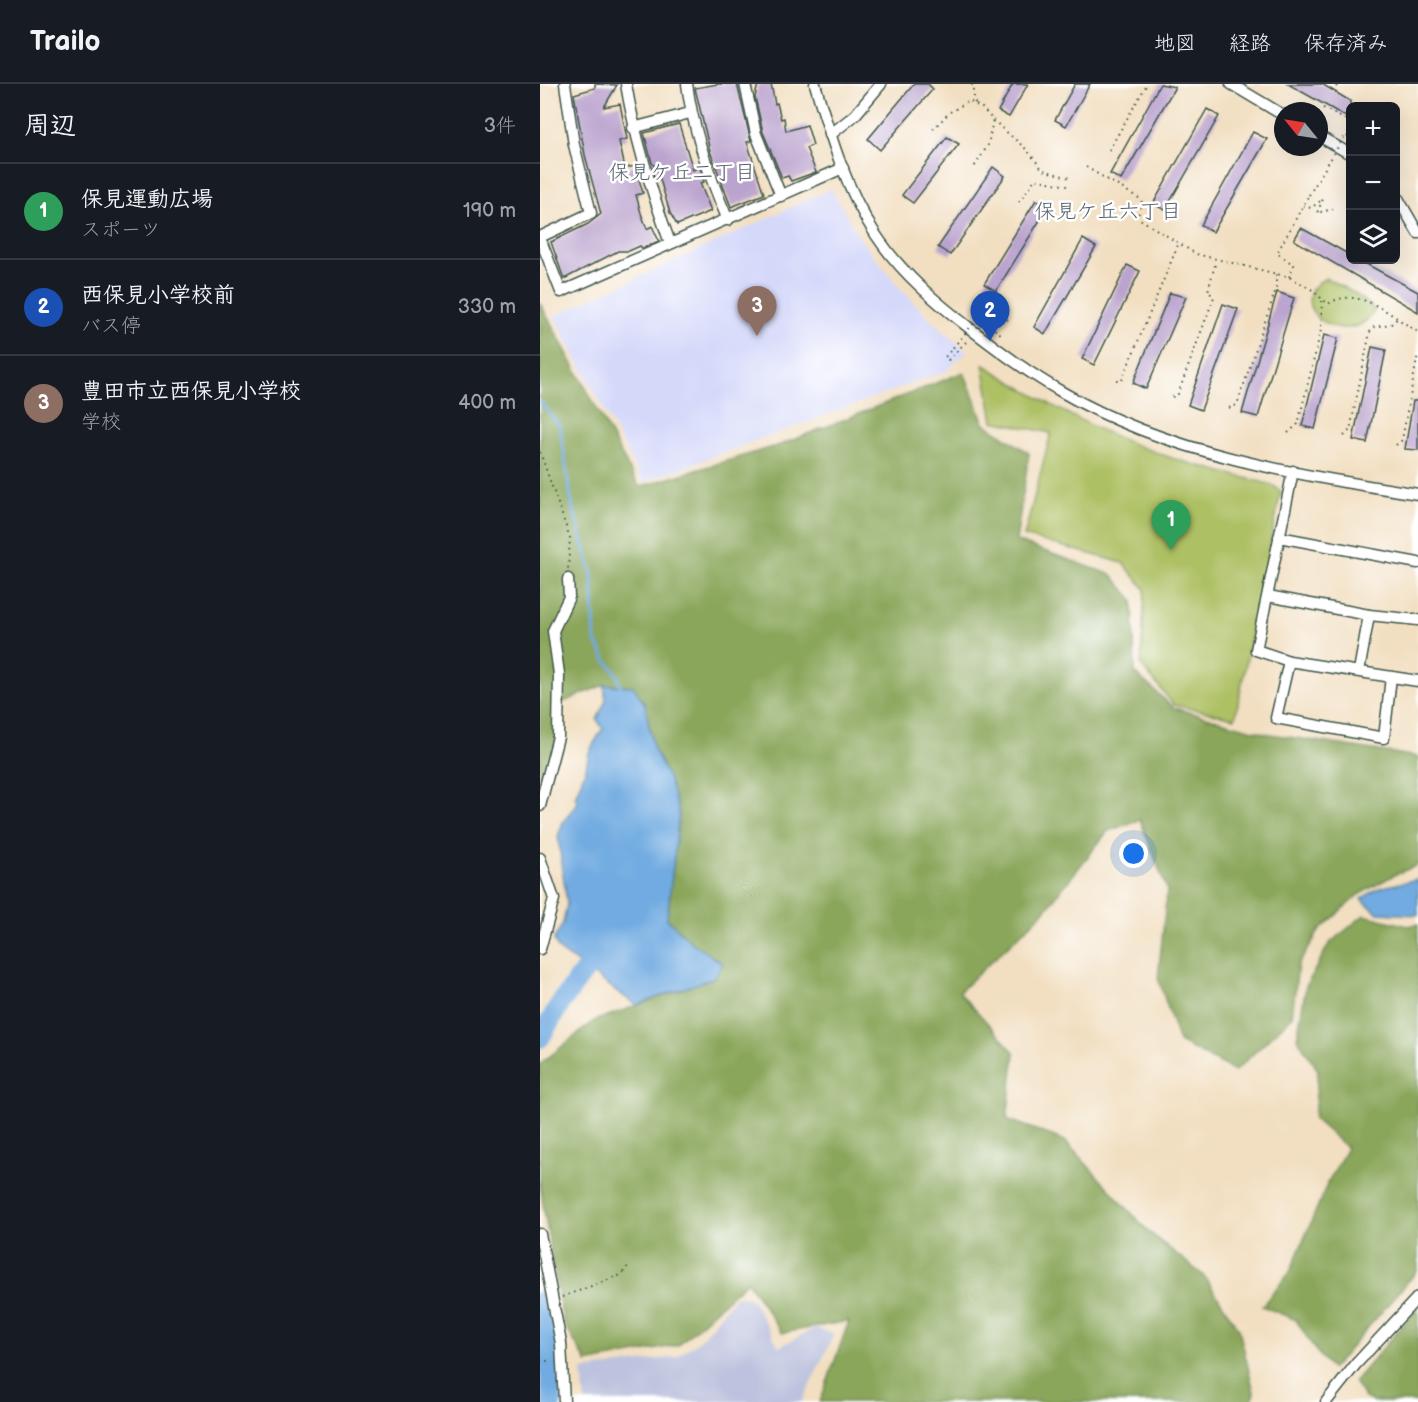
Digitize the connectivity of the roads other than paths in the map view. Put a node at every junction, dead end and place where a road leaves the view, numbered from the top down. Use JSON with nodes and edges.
{"nodes":[{"id":1,"x":565,"y":84,"type":"edge"},
{"id":2,"x":626,"y":84,"type":"edge"},
{"id":3,"x":687,"y":84,"type":"edge"},
{"id":4,"x":745,"y":84,"type":"edge"},
{"id":5,"x":815,"y":84,"type":"edge"},
{"id":6,"x":881,"y":84,"type":"edge"},
{"id":7,"x":1231,"y":84,"type":"edge"},
{"id":8,"x":1274,"y":110,"type":"edge"},
{"id":9,"x":690,"y":113,"type":"junction"},
{"id":10,"x":633,"y":128,"type":"junction"},
{"id":11,"x":830,"y":135,"type":"junction"},
{"id":12,"x":1328,"y":141,"type":"edge"},
{"id":13,"x":1346,"y":152,"type":"edge"},
{"id":14,"x":843,"y":168,"type":"junction"},
{"id":15,"x":781,"y":196,"type":"junction"},
{"id":16,"x":1400,"y":203,"type":"edge"},
{"id":17,"x":728,"y":219,"type":"junction"},
{"id":18,"x":1418,"y":233,"type":"edge"},
{"id":19,"x":540,"y":237,"type":"edge"},
{"id":20,"x":670,"y":243,"type":"junction"},
{"id":21,"x":1293,"y":471,"type":"junction"},
{"id":22,"x":1418,"y":494,"type":"edge"},
{"id":23,"x":1279,"y":537,"type":"junction"},
{"id":24,"x":1418,"y":563,"type":"edge"},
{"id":25,"x":568,"y":579,"type":"road end"},
{"id":26,"x":1268,"y":596,"type":"junction"},
{"id":27,"x":1369,"y":615,"type":"junction"},
{"id":28,"x":1418,"y":620,"type":"edge"},
{"id":29,"x":1289,"y":660,"type":"junction"},
{"id":30,"x":1359,"y":671,"type":"junction"},
{"id":31,"x":1391,"y":677,"type":"junction"},
{"id":32,"x":1418,"y":681,"type":"edge"},
{"id":33,"x":540,"y":806,"type":"edge"},
{"id":34,"x":540,"y":858,"type":"edge"},
{"id":35,"x":540,"y":949,"type":"edge"},
{"id":36,"x":540,"y":1234,"type":"edge"},
{"id":37,"x":1418,"y":1297,"type":"edge"},
{"id":38,"x":564,"y":1402,"type":"edge"},
{"id":39,"x":1326,"y":1402,"type":"edge"}],
"edges":[{"from":1,"to":19,"type":"street"},
{"from":2,"to":10,"type":"street"},
{"from":3,"to":9,"type":"street"},
{"from":4,"to":15,"type":"street"},
{"from":5,"to":11,"type":"street"},
{"from":6,"to":11,"type":"street"},
{"from":7,"to":8,"type":"street"},
{"from":9,"to":10,"type":"street"},
{"from":9,"to":17,"type":"street"},
{"from":10,"to":20,"type":"street"},
{"from":11,"to":14,"type":"street"},
{"from":12,"to":13,"type":"street"},
{"from":14,"to":15,"type":"street"},
{"from":14,"to":21,"type":"street"},
{"from":15,"to":17,"type":"street"},
{"from":16,"to":18,"type":"street"},
{"from":17,"to":20,"type":"street"},
{"from":19,"to":20,"type":"street"},
{"from":21,"to":22,"type":"street"},
{"from":21,"to":23,"type":"street"},
{"from":23,"to":24,"type":"street"},
{"from":23,"to":26,"type":"street"},
{"from":25,"to":33,"type":"street"},
{"from":26,"to":27,"type":"street"},
{"from":26,"to":29,"type":"street"},
{"from":27,"to":28,"type":"street"},
{"from":27,"to":30,"type":"street"},
{"from":29,"to":30,"type":"street"},
{"from":29,"to":31,"type":"street"},
{"from":30,"to":31,"type":"street"},
{"from":31,"to":32,"type":"street"},
{"from":34,"to":35,"type":"street"},
{"from":36,"to":38,"type":"street"},
{"from":37,"to":39,"type":"street"}]}
